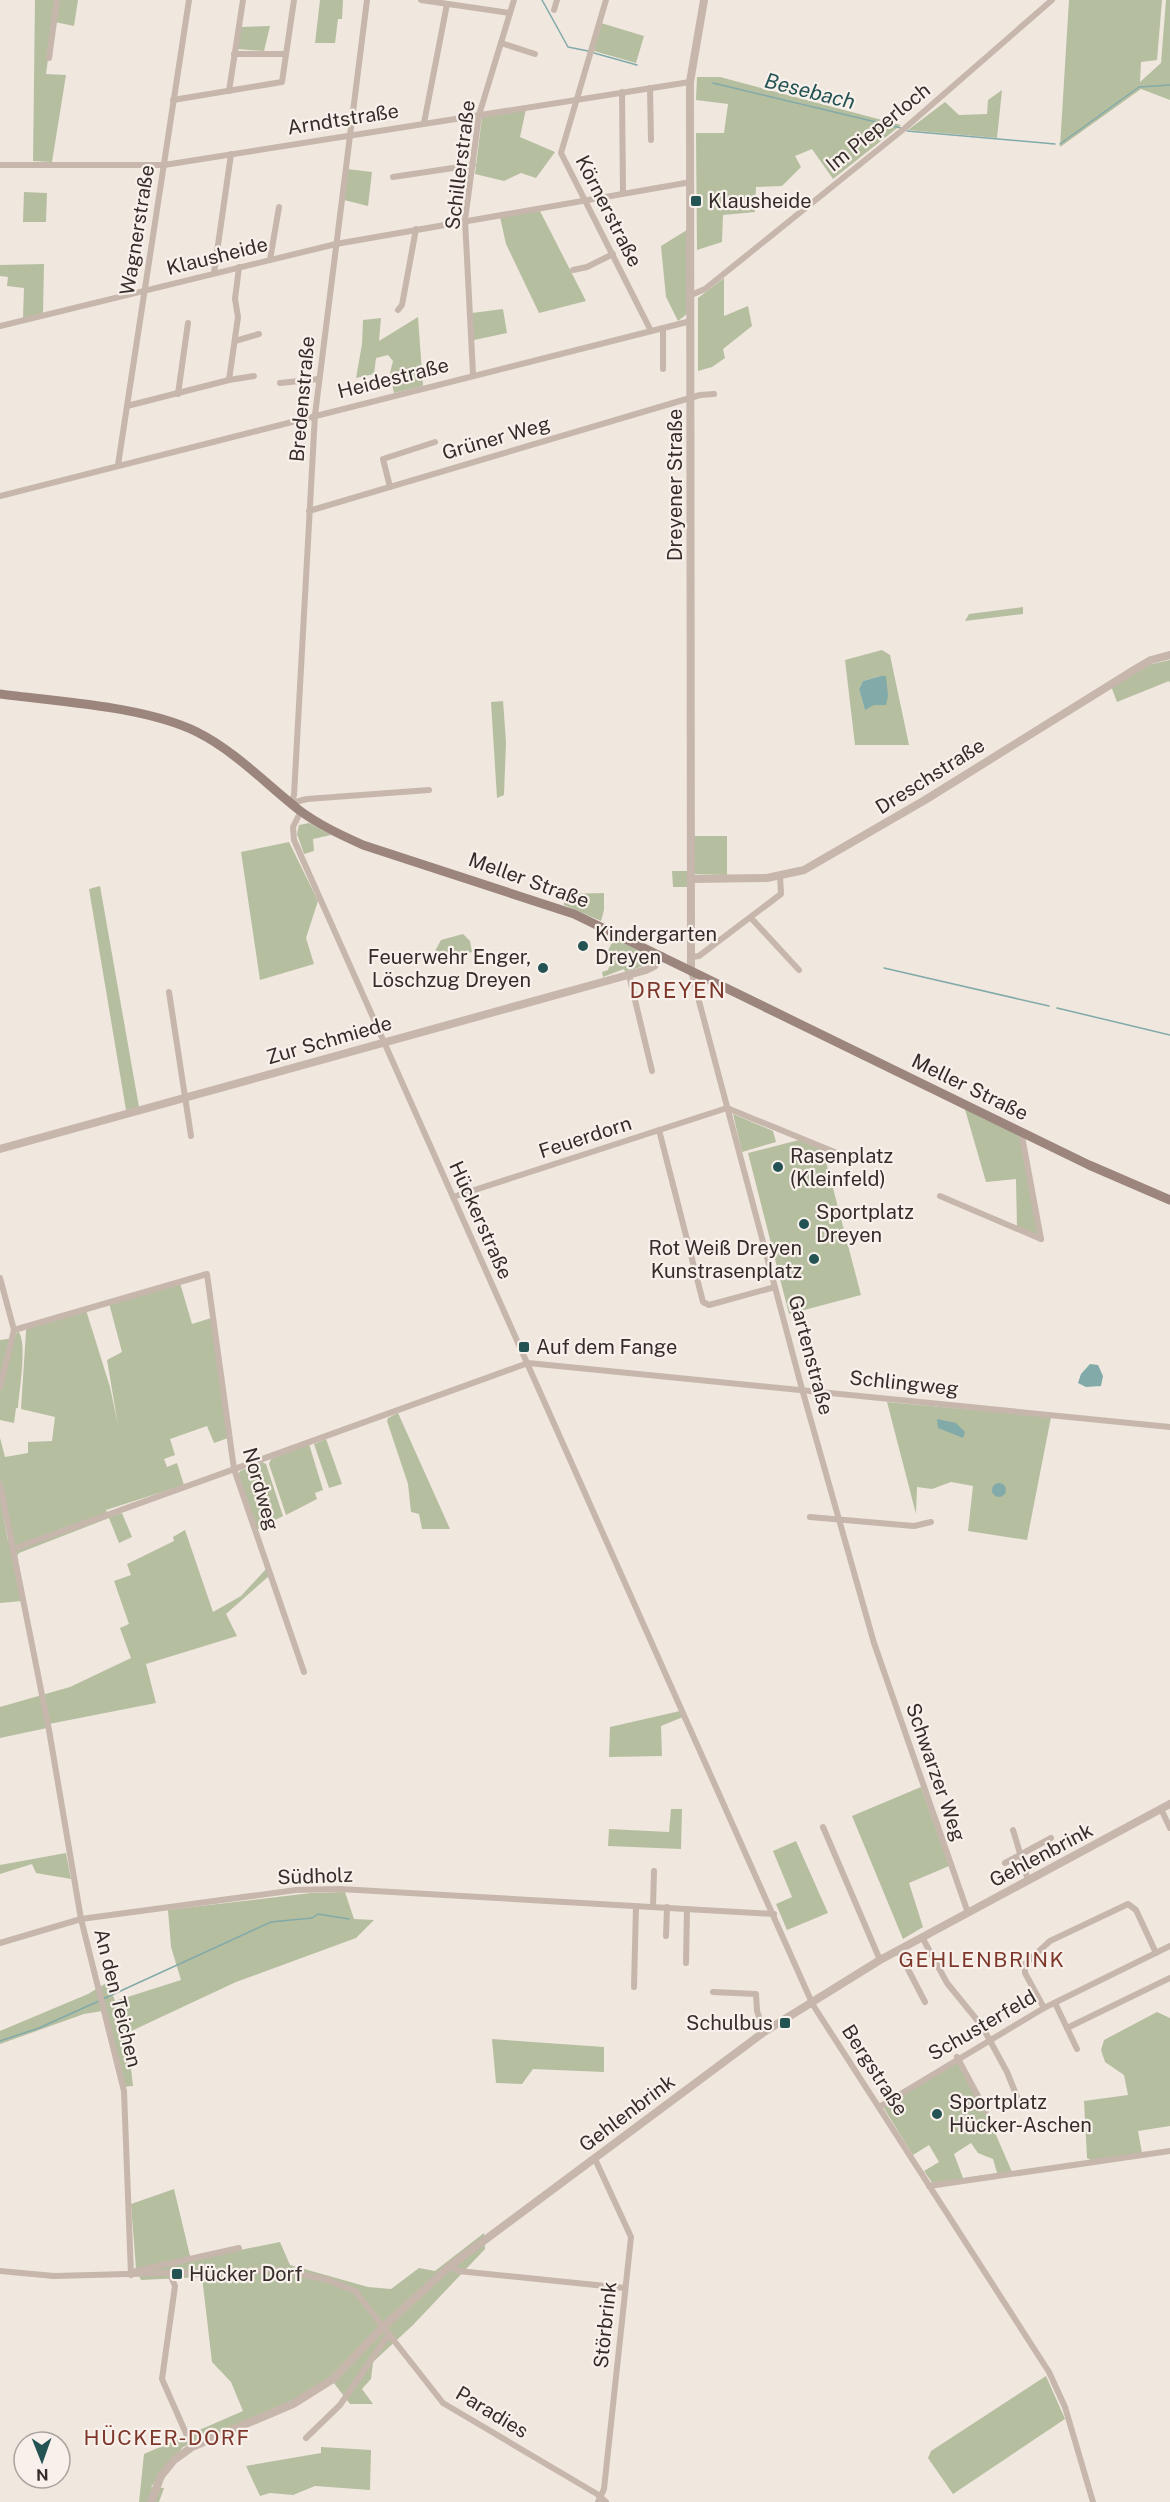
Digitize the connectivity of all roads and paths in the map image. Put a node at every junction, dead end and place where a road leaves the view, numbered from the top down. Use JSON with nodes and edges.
{"nodes":[{"id":1,"x":57,"y":0,"type":"edge"},
{"id":2,"x":189,"y":0,"type":"edge"},
{"id":3,"x":243,"y":0,"type":"edge"},
{"id":4,"x":294,"y":0,"type":"edge"},
{"id":5,"x":367,"y":0,"type":"edge"},
{"id":6,"x":420,"y":0,"type":"edge"},
{"id":7,"x":514,"y":0,"type":"edge"},
{"id":8,"x":557,"y":0,"type":"edge"},
{"id":9,"x":606,"y":0,"type":"edge"},
{"id":10,"x":705,"y":0,"type":"edge"},
{"id":11,"x":1052,"y":0,"type":"edge"},
{"id":12,"x":444,"y":2,"type":"edge"},
{"id":13,"x":554,"y":9,"type":"dead end"},
{"id":14,"x":510,"y":13,"type":"junction"},
{"id":15,"x":501,"y":44,"type":"junction"},
{"id":16,"x":234,"y":54,"type":"junction"},
{"id":17,"x":286,"y":54,"type":"junction"},
{"id":18,"x":535,"y":54,"type":"dead end"},
{"id":19,"x":49,"y":58,"type":"dead end"},
{"id":20,"x":690,"y":82,"type":"junction"},
{"id":21,"x":650,"y":88,"type":"junction"},
{"id":22,"x":229,"y":91,"type":"junction"},
{"id":23,"x":621,"y":92,"type":"junction"},
{"id":24,"x":578,"y":99,"type":"junction"},
{"id":25,"x":173,"y":100,"type":"junction"},
{"id":26,"x":479,"y":115,"type":"junction"},
{"id":27,"x":424,"y":123,"type":"junction"},
{"id":28,"x":350,"y":135,"type":"junction"},
{"id":29,"x":651,"y":140,"type":"dead end"},
{"id":30,"x":231,"y":154,"type":"junction"},
{"id":31,"x":0,"y":165,"type":"edge"},
{"id":32,"x":164,"y":165,"type":"junction"},
{"id":33,"x":473,"y":165,"type":"junction"},
{"id":34,"x":393,"y":177,"type":"dead end"},
{"id":35,"x":691,"y":182,"type":"junction"},
{"id":36,"x":623,"y":193,"type":"junction"},
{"id":37,"x":585,"y":200,"type":"junction"},
{"id":38,"x":279,"y":207,"type":"dead end"},
{"id":39,"x":465,"y":220,"type":"junction"},
{"id":40,"x":416,"y":229,"type":"junction"},
{"id":41,"x":336,"y":244,"type":"junction"},
{"id":42,"x":613,"y":254,"type":"junction"},
{"id":43,"x":270,"y":260,"type":"junction"},
{"id":44,"x":239,"y":267,"type":"junction"},
{"id":45,"x":573,"y":270,"type":"dead end"},
{"id":46,"x":214,"y":273,"type":"junction"},
{"id":47,"x":145,"y":291,"type":"junction"},
{"id":48,"x":691,"y":295,"type":"junction"},
{"id":49,"x":398,"y":310,"type":"dead end"},
{"id":50,"x":691,"y":321,"type":"junction"},
{"id":51,"x":188,"y":323,"type":"dead end"},
{"id":52,"x":0,"y":326,"type":"edge"},
{"id":53,"x":663,"y":328,"type":"junction"},
{"id":54,"x":651,"y":331,"type":"junction"},
{"id":55,"x":259,"y":334,"type":"dead end"},
{"id":56,"x":236,"y":341,"type":"junction"},
{"id":57,"x":663,"y":369,"type":"dead end"},
{"id":58,"x":473,"y":374,"type":"junction"},
{"id":59,"x":254,"y":376,"type":"dead end"},
{"id":60,"x":319,"y":379,"type":"junction"},
{"id":61,"x":230,"y":380,"type":"junction"},
{"id":62,"x":280,"y":383,"type":"dead end"},
{"id":63,"x":178,"y":393,"type":"junction"},
{"id":64,"x":714,"y":394,"type":"dead end"},
{"id":65,"x":691,"y":398,"type":"junction"},
{"id":66,"x":127,"y":406,"type":"junction"},
{"id":67,"x":315,"y":415,"type":"junction"},
{"id":68,"x":435,"y":442,"type":"dead end"},
{"id":69,"x":118,"y":465,"type":"junction"},
{"id":70,"x":390,"y":487,"type":"junction"},
{"id":71,"x":0,"y":496,"type":"edge"},
{"id":72,"x":309,"y":511,"type":"junction"},
{"id":73,"x":1170,"y":655,"type":"edge"},
{"id":74,"x":0,"y":694,"type":"edge"},
{"id":75,"x":429,"y":790,"type":"dead end"},
{"id":76,"x":291,"y":803,"type":"junction"},
{"id":77,"x":301,"y":812,"type":"junction"},
{"id":78,"x":780,"y":876,"type":"junction"},
{"id":79,"x":693,"y":879,"type":"junction"},
{"id":80,"x":751,"y":918,"type":"junction"},
{"id":81,"x":662,"y":956,"type":"junction"},
{"id":82,"x":692,"y":957,"type":"junction"},
{"id":83,"x":799,"y":969,"type":"dead end"},
{"id":84,"x":692,"y":971,"type":"junction"},
{"id":85,"x":628,"y":975,"type":"junction"},
{"id":86,"x":170,"y":992,"type":"dead end"},
{"id":87,"x":384,"y":1042,"type":"junction"},
{"id":88,"x":652,"y":1071,"type":"dead end"},
{"id":89,"x":187,"y":1097,"type":"junction"},
{"id":90,"x":728,"y":1108,"type":"junction"},
{"id":91,"x":659,"y":1130,"type":"junction"},
{"id":92,"x":1021,"y":1131,"type":"junction"},
{"id":93,"x":191,"y":1136,"type":"dead end"},
{"id":94,"x":0,"y":1149,"type":"edge"},
{"id":95,"x":854,"y":1160,"type":"dead end"},
{"id":96,"x":940,"y":1196,"type":"dead end"},
{"id":97,"x":453,"y":1197,"type":"junction"},
{"id":98,"x":1170,"y":1200,"type":"edge"},
{"id":99,"x":0,"y":1278,"type":"edge"},
{"id":100,"x":775,"y":1287,"type":"junction"},
{"id":101,"x":14,"y":1330,"type":"junction"},
{"id":102,"x":528,"y":1363,"type":"junction"},
{"id":103,"x":0,"y":1387,"type":"edge"},
{"id":104,"x":802,"y":1389,"type":"junction"},
{"id":105,"x":1170,"y":1427,"type":"edge"},
{"id":106,"x":234,"y":1469,"type":"junction"},
{"id":107,"x":0,"y":1484,"type":"edge"},
{"id":108,"x":810,"y":1517,"type":"dead end"},
{"id":109,"x":838,"y":1517,"type":"junction"},
{"id":110,"x":931,"y":1522,"type":"dead end"},
{"id":111,"x":13,"y":1549,"type":"junction"},
{"id":112,"x":652,"y":1642,"type":"joint"},
{"id":113,"x":874,"y":1643,"type":"joint"},
{"id":114,"x":304,"y":1672,"type":"dead end"},
{"id":115,"x":1170,"y":1804,"type":"edge"},
{"id":116,"x":1161,"y":1809,"type":"junction"},
{"id":117,"x":823,"y":1827,"type":"dead end"},
{"id":118,"x":1170,"y":1828,"type":"edge"},
{"id":119,"x":1013,"y":1830,"type":"dead end"},
{"id":120,"x":1051,"y":1838,"type":"dead end"},
{"id":121,"x":1021,"y":1855,"type":"junction"},
{"id":122,"x":1005,"y":1863,"type":"dead end"},
{"id":123,"x":654,"y":1871,"type":"dead end"},
{"id":124,"x":1028,"y":1880,"type":"junction"},
{"id":125,"x":636,"y":1906,"type":"junction"},
{"id":126,"x":652,"y":1907,"type":"junction"},
{"id":127,"x":667,"y":1908,"type":"junction"},
{"id":128,"x":687,"y":1909,"type":"junction"},
{"id":129,"x":968,"y":1913,"type":"junction"},
{"id":130,"x":774,"y":1914,"type":"junction"},
{"id":131,"x":81,"y":1918,"type":"junction"},
{"id":132,"x":666,"y":1936,"type":"dead end"},
{"id":133,"x":922,"y":1937,"type":"junction"},
{"id":134,"x":0,"y":1943,"type":"edge"},
{"id":135,"x":1170,"y":1946,"type":"edge"},
{"id":136,"x":898,"y":1950,"type":"junction"},
{"id":137,"x":1156,"y":1953,"type":"junction"},
{"id":138,"x":880,"y":1960,"type":"junction"},
{"id":139,"x":686,"y":1964,"type":"dead end"},
{"id":140,"x":1170,"y":1978,"type":"edge"},
{"id":141,"x":634,"y":1987,"type":"dead end"},
{"id":142,"x":713,"y":1992,"type":"dead end"},
{"id":143,"x":812,"y":2000,"type":"junction"},
{"id":144,"x":925,"y":2002,"type":"dead end"},
{"id":145,"x":1055,"y":2003,"type":"junction"},
{"id":146,"x":1044,"y":2008,"type":"junction"},
{"id":147,"x":1067,"y":2028,"type":"junction"},
{"id":148,"x":764,"y":2032,"type":"junction"},
{"id":149,"x":990,"y":2038,"type":"junction"},
{"id":150,"x":1077,"y":2049,"type":"dead end"},
{"id":151,"x":957,"y":2057,"type":"junction"},
{"id":152,"x":1020,"y":2103,"type":"dead end"},
{"id":153,"x":879,"y":2107,"type":"junction"},
{"id":154,"x":986,"y":2111,"type":"dead end"},
{"id":155,"x":1170,"y":2151,"type":"edge"},
{"id":156,"x":595,"y":2158,"type":"junction"},
{"id":157,"x":929,"y":2186,"type":"junction"},
{"id":158,"x":239,"y":2248,"type":"dead end"},
{"id":159,"x":450,"y":2266,"type":"junction"},
{"id":160,"x":0,"y":2271,"type":"edge"},
{"id":161,"x":173,"y":2274,"type":"junction"},
{"id":162,"x":131,"y":2275,"type":"junction"},
{"id":163,"x":626,"y":2288,"type":"junction"},
{"id":164,"x":383,"y":2327,"type":"junction"},
{"id":165,"x":389,"y":2334,"type":"junction"},
{"id":166,"x":306,"y":2438,"type":"dead end"},
{"id":167,"x":192,"y":2447,"type":"junction"},
{"id":168,"x":602,"y":2500,"type":"edge"},
{"id":169,"x":152,"y":2502,"type":"edge"},
{"id":170,"x":1093,"y":2502,"type":"edge"}],
"edges":[{"from":1,"to":19,"type":"street"},
{"from":2,"to":25,"type":"street","name":"Wagnerstraße"},
{"from":3,"to":16,"type":"street"},
{"from":4,"to":17,"type":"street"},
{"from":5,"to":28,"type":"street","name":"Bredenstraße"},
{"from":6,"to":12,"type":"street"},
{"from":7,"to":14,"type":"street","name":"Schillerstraße"},
{"from":8,"to":13,"type":"street"},
{"from":9,"to":24,"type":"street","name":"Körnerstraße"},
{"from":10,"to":20,"type":"street","name":"Dreyener Straße"},
{"from":11,"to":48,"type":"street","name":"Im Pieperloch"},
{"from":12,"to":14,"type":"street"},
{"from":12,"to":27,"type":"street"},
{"from":14,"to":15,"type":"street","name":"Schillerstraße"},
{"from":15,"to":18,"type":"street"},
{"from":15,"to":26,"type":"street","name":"Schillerstraße"},
{"from":16,"to":17,"type":"street"},
{"from":16,"to":22,"type":"street"},
{"from":17,"to":22,"type":"street"},
{"from":20,"to":21,"type":"street","name":"Arndtstraße"},
{"from":20,"to":35,"type":"street","name":"Dreyener Straße"},
{"from":21,"to":23,"type":"street","name":"Arndtstraße"},
{"from":21,"to":29,"type":"street"},
{"from":22,"to":25,"type":"street"},
{"from":23,"to":24,"type":"street","name":"Arndtstraße"},
{"from":23,"to":36,"type":"street"},
{"from":24,"to":26,"type":"street","name":"Arndtstraße"},
{"from":24,"to":37,"type":"street","name":"Körnerstraße"},
{"from":25,"to":32,"type":"street","name":"Wagnerstraße"},
{"from":26,"to":27,"type":"street","name":"Arndtstraße"},
{"from":26,"to":33,"type":"street","name":"Schillerstraße"},
{"from":27,"to":28,"type":"street","name":"Arndtstraße"},
{"from":28,"to":30,"type":"street","name":"Arndtstraße"},
{"from":28,"to":41,"type":"street","name":"Bredenstraße"},
{"from":30,"to":32,"type":"street","name":"Arndtstraße"},
{"from":30,"to":46,"type":"street"},
{"from":31,"to":32,"type":"street","name":"Arndtstraße"},
{"from":32,"to":47,"type":"street","name":"Wagnerstraße"},
{"from":33,"to":34,"type":"street"},
{"from":33,"to":39,"type":"street","name":"Schillerstraße"},
{"from":35,"to":36,"type":"street","name":"Klausheide"},
{"from":35,"to":48,"type":"street","name":"Dreyener Straße"},
{"from":36,"to":37,"type":"street","name":"Klausheide"},
{"from":37,"to":39,"type":"street","name":"Klausheide"},
{"from":37,"to":42,"type":"street","name":"Körnerstraße"},
{"from":38,"to":43,"type":"street"},
{"from":39,"to":40,"type":"street","name":"Klausheide"},
{"from":39,"to":58,"type":"street","name":"Schillerstraße"},
{"from":40,"to":41,"type":"street","name":"Klausheide"},
{"from":40,"to":49,"type":"street"},
{"from":41,"to":43,"type":"street","name":"Klausheide"},
{"from":41,"to":60,"type":"street","name":"Bredenstraße"},
{"from":42,"to":45,"type":"street"},
{"from":42,"to":54,"type":"street","name":"Körnerstraße"},
{"from":43,"to":44,"type":"street","name":"Klausheide"},
{"from":44,"to":46,"type":"street","name":"Klausheide"},
{"from":44,"to":56,"type":"street"},
{"from":46,"to":47,"type":"street","name":"Klausheide"},
{"from":47,"to":52,"type":"street","name":"Klausheide"},
{"from":47,"to":66,"type":"street","name":"Wagnerstraße"},
{"from":48,"to":50,"type":"street","name":"Dreyener Straße"},
{"from":50,"to":53,"type":"street","name":"Heidestraße"},
{"from":50,"to":65,"type":"street","name":"Dreyener Straße"},
{"from":51,"to":63,"type":"street"},
{"from":53,"to":54,"type":"street","name":"Heidestraße"},
{"from":53,"to":57,"type":"street"},
{"from":54,"to":58,"type":"street","name":"Heidestraße"},
{"from":55,"to":56,"type":"street"},
{"from":56,"to":61,"type":"street"},
{"from":58,"to":67,"type":"street","name":"Heidestraße"},
{"from":59,"to":61,"type":"street"},
{"from":60,"to":62,"type":"street"},
{"from":60,"to":67,"type":"street","name":"Bredenstraße"},
{"from":61,"to":63,"type":"street"},
{"from":63,"to":66,"type":"street"},
{"from":64,"to":65,"type":"street","name":"Grüner Weg"},
{"from":65,"to":70,"type":"street","name":"Grüner Weg"},
{"from":65,"to":79,"type":"street","name":"Dreyener Straße"},
{"from":66,"to":69,"type":"street","name":"Wagnerstraße"},
{"from":67,"to":69,"type":"street","name":"Heidestraße"},
{"from":67,"to":72,"type":"street","name":"Bredenstraße"},
{"from":68,"to":70,"type":"street"},
{"from":69,"to":71,"type":"street","name":"Heidestraße"},
{"from":70,"to":72,"type":"street","name":"Grüner Weg"},
{"from":72,"to":76,"type":"street","name":"Bredenstraße"},
{"from":73,"to":78,"type":"street","name":"Dreschstraße"},
{"from":74,"to":76,"type":"main road","name":"Meller Straße"},
{"from":75,"to":76,"type":"street"},
{"from":76,"to":77,"type":"main road","name":"Meller Straße"},
{"from":77,"to":81,"type":"main road","name":"Meller Straße"},
{"from":77,"to":87,"type":"street","name":"Hückerstraße"},
{"from":78,"to":79,"type":"street","name":"Dreschstraße"},
{"from":78,"to":80,"type":"street"},
{"from":79,"to":82,"type":"street","name":"Dreyener Straße"},
{"from":80,"to":82,"type":"street"},
{"from":80,"to":83,"type":"street"},
{"from":81,"to":84,"type":"main road","name":"Meller Straße"},
{"from":81,"to":85,"type":"street","name":"Zur Schmiede"},
{"from":82,"to":84,"type":"street","name":"Dreyener Straße"},
{"from":84,"to":90,"type":"street","name":"Gartenstraße"},
{"from":84,"to":92,"type":"main road","name":"Meller Straße"},
{"from":85,"to":87,"type":"street","name":"Zur Schmiede"},
{"from":85,"to":88,"type":"street"},
{"from":86,"to":89,"type":"street"},
{"from":87,"to":89,"type":"street","name":"Zur Schmiede"},
{"from":87,"to":97,"type":"street","name":"Hückerstraße"},
{"from":89,"to":93,"type":"street"},
{"from":89,"to":94,"type":"street","name":"Zur Schmiede"},
{"from":90,"to":91,"type":"street","name":"Feuerdorn"},
{"from":90,"to":95,"type":"street"},
{"from":90,"to":100,"type":"street","name":"Gartenstraße"},
{"from":91,"to":97,"type":"street","name":"Feuerdorn"},
{"from":91,"to":100,"type":"street"},
{"from":92,"to":96,"type":"street"},
{"from":92,"to":98,"type":"main road","name":"Meller Straße"},
{"from":97,"to":102,"type":"street","name":"Hückerstraße"},
{"from":99,"to":101,"type":"street"},
{"from":100,"to":104,"type":"street","name":"Gartenstraße"},
{"from":101,"to":103,"type":"street"},
{"from":101,"to":106,"type":"street","name":"Nordweg"},
{"from":102,"to":104,"type":"street","name":"Schlingweg"},
{"from":102,"to":106,"type":"street"},
{"from":102,"to":112,"type":"street","name":"Hückerstraße"},
{"from":104,"to":105,"type":"street","name":"Schlingweg"},
{"from":104,"to":109,"type":"street","name":"Gartenstraße"},
{"from":106,"to":111,"type":"street"},
{"from":106,"to":114,"type":"street","name":"Nordweg"},
{"from":107,"to":111,"type":"street","name":"An den Teichen"},
{"from":108,"to":109,"type":"street"},
{"from":109,"to":110,"type":"street"},
{"from":109,"to":113,"type":"street","name":"Gartenstraße"},
{"from":111,"to":131,"type":"street","name":"An den Teichen"},
{"from":112,"to":130,"type":"street","name":"Bergstraße"},
{"from":113,"to":129,"type":"street","name":"Schwarzer Weg"},
{"from":115,"to":116,"type":"street","name":"Gehlenbrink"},
{"from":116,"to":118,"type":"street"},
{"from":116,"to":124,"type":"street","name":"Gehlenbrink"},
{"from":117,"to":138,"type":"street"},
{"from":119,"to":121,"type":"street"},
{"from":120,"to":121,"type":"street"},
{"from":121,"to":122,"type":"street"},
{"from":121,"to":124,"type":"street"},
{"from":123,"to":126,"type":"street"},
{"from":124,"to":129,"type":"street","name":"Gehlenbrink"},
{"from":125,"to":126,"type":"street","name":"Südholz"},
{"from":125,"to":131,"type":"street","name":"Südholz"},
{"from":125,"to":141,"type":"street"},
{"from":126,"to":127,"type":"street","name":"Südholz"},
{"from":127,"to":128,"type":"street","name":"Südholz"},
{"from":127,"to":132,"type":"street"},
{"from":128,"to":130,"type":"street","name":"Südholz"},
{"from":128,"to":139,"type":"street"},
{"from":129,"to":133,"type":"street","name":"Gehlenbrink"},
{"from":130,"to":143,"type":"street","name":"Bergstraße"},
{"from":131,"to":134,"type":"street","name":"Südholz"},
{"from":131,"to":162,"type":"street","name":"An den Teichen"},
{"from":133,"to":136,"type":"street","name":"Gehlenbrink"},
{"from":133,"to":149,"type":"street"},
{"from":135,"to":137,"type":"street","name":"Schusterfeld"},
{"from":136,"to":138,"type":"street","name":"Gehlenbrink"},
{"from":136,"to":144,"type":"street"},
{"from":137,"to":145,"type":"street","name":"Schusterfeld"},
{"from":137,"to":146,"type":"street"},
{"from":138,"to":143,"type":"street","name":"Gehlenbrink"},
{"from":140,"to":147,"type":"street"},
{"from":142,"to":148,"type":"street"},
{"from":143,"to":148,"type":"street","name":"Gehlenbrink"},
{"from":143,"to":153,"type":"street","name":"Bergstraße"},
{"from":145,"to":146,"type":"street","name":"Schusterfeld"},
{"from":145,"to":147,"type":"street"},
{"from":146,"to":149,"type":"street","name":"Schusterfeld"},
{"from":147,"to":150,"type":"street"},
{"from":148,"to":156,"type":"street","name":"Gehlenbrink"},
{"from":149,"to":151,"type":"street","name":"Schusterfeld"},
{"from":149,"to":152,"type":"street"},
{"from":151,"to":153,"type":"street","name":"Schusterfeld"},
{"from":151,"to":154,"type":"street"},
{"from":153,"to":157,"type":"street","name":"Bergstraße"},
{"from":155,"to":157,"type":"street"},
{"from":156,"to":159,"type":"street","name":"Gehlenbrink"},
{"from":156,"to":163,"type":"street","name":"Störbrink"},
{"from":157,"to":170,"type":"street","name":"Bergstraße"},
{"from":158,"to":162,"type":"street"},
{"from":159,"to":163,"type":"street"},
{"from":159,"to":164,"type":"street","name":"Gehlenbrink"},
{"from":160,"to":162,"type":"street","name":"Paradies"},
{"from":161,"to":162,"type":"street","name":"Paradies"},
{"from":161,"to":164,"type":"street","name":"Paradies"},
{"from":161,"to":167,"type":"street"},
{"from":163,"to":168,"type":"street","name":"Störbrink"},
{"from":164,"to":165,"type":"street","name":"Paradies"},
{"from":164,"to":167,"type":"street","name":"Gehlenbrink"},
{"from":165,"to":166,"type":"street"},
{"from":165,"to":168,"type":"street","name":"Paradies"},
{"from":167,"to":169,"type":"street","name":"Gehlenbrink"}]}
